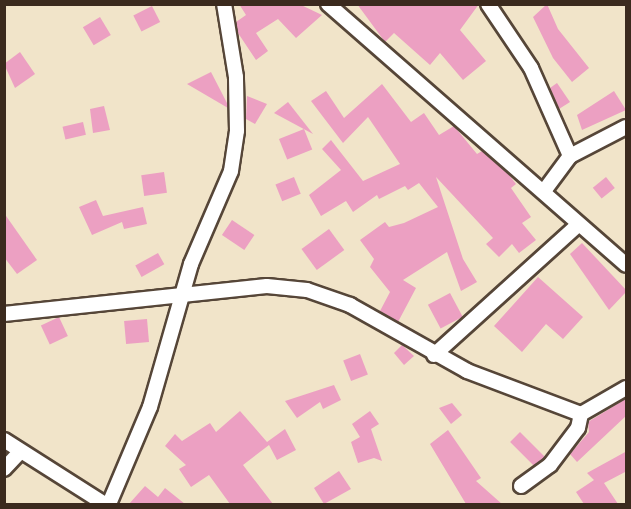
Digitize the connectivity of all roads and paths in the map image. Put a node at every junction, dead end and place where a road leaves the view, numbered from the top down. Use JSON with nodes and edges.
{"nodes":[{"id":1,"x":224,"y":4,"type":"edge"},
{"id":2,"x":328,"y":4,"type":"edge"},
{"id":3,"x":488,"y":4,"type":"edge"},
{"id":4,"x":627,"y":127,"type":"edge"},
{"id":5,"x":570,"y":156,"type":"junction"},
{"id":6,"x":544,"y":191,"type":"junction"},
{"id":7,"x":579,"y":224,"type":"junction"},
{"id":8,"x":627,"y":265,"type":"edge"},
{"id":9,"x":182,"y":293,"type":"junction"},
{"id":10,"x":4,"y":314,"type":"edge"},
{"id":11,"x":434,"y":355,"type":"junction"},
{"id":12,"x":627,"y":388,"type":"edge"},
{"id":13,"x":580,"y":414,"type":"junction"},
{"id":14,"x":4,"y":440,"type":"edge"},
{"id":15,"x":19,"y":453,"type":"junction"},
{"id":16,"x":4,"y":469,"type":"edge"},
{"id":17,"x":521,"y":486,"type":"dead end"},
{"id":18,"x":107,"y":504,"type":"edge"}],
"edges":[{"from":1,"to":9,"type":"street"},
{"from":2,"to":6,"type":"street"},
{"from":3,"to":5,"type":"street"},
{"from":4,"to":5,"type":"street"},
{"from":5,"to":6,"type":"street"},
{"from":6,"to":7,"type":"street"},
{"from":7,"to":8,"type":"street"},
{"from":7,"to":11,"type":"street"},
{"from":9,"to":10,"type":"street"},
{"from":9,"to":11,"type":"street"},
{"from":9,"to":18,"type":"street"},
{"from":11,"to":13,"type":"street"},
{"from":12,"to":13,"type":"street"},
{"from":13,"to":17,"type":"street"},
{"from":14,"to":15,"type":"street"},
{"from":15,"to":16,"type":"street"},
{"from":15,"to":18,"type":"street"}]}
